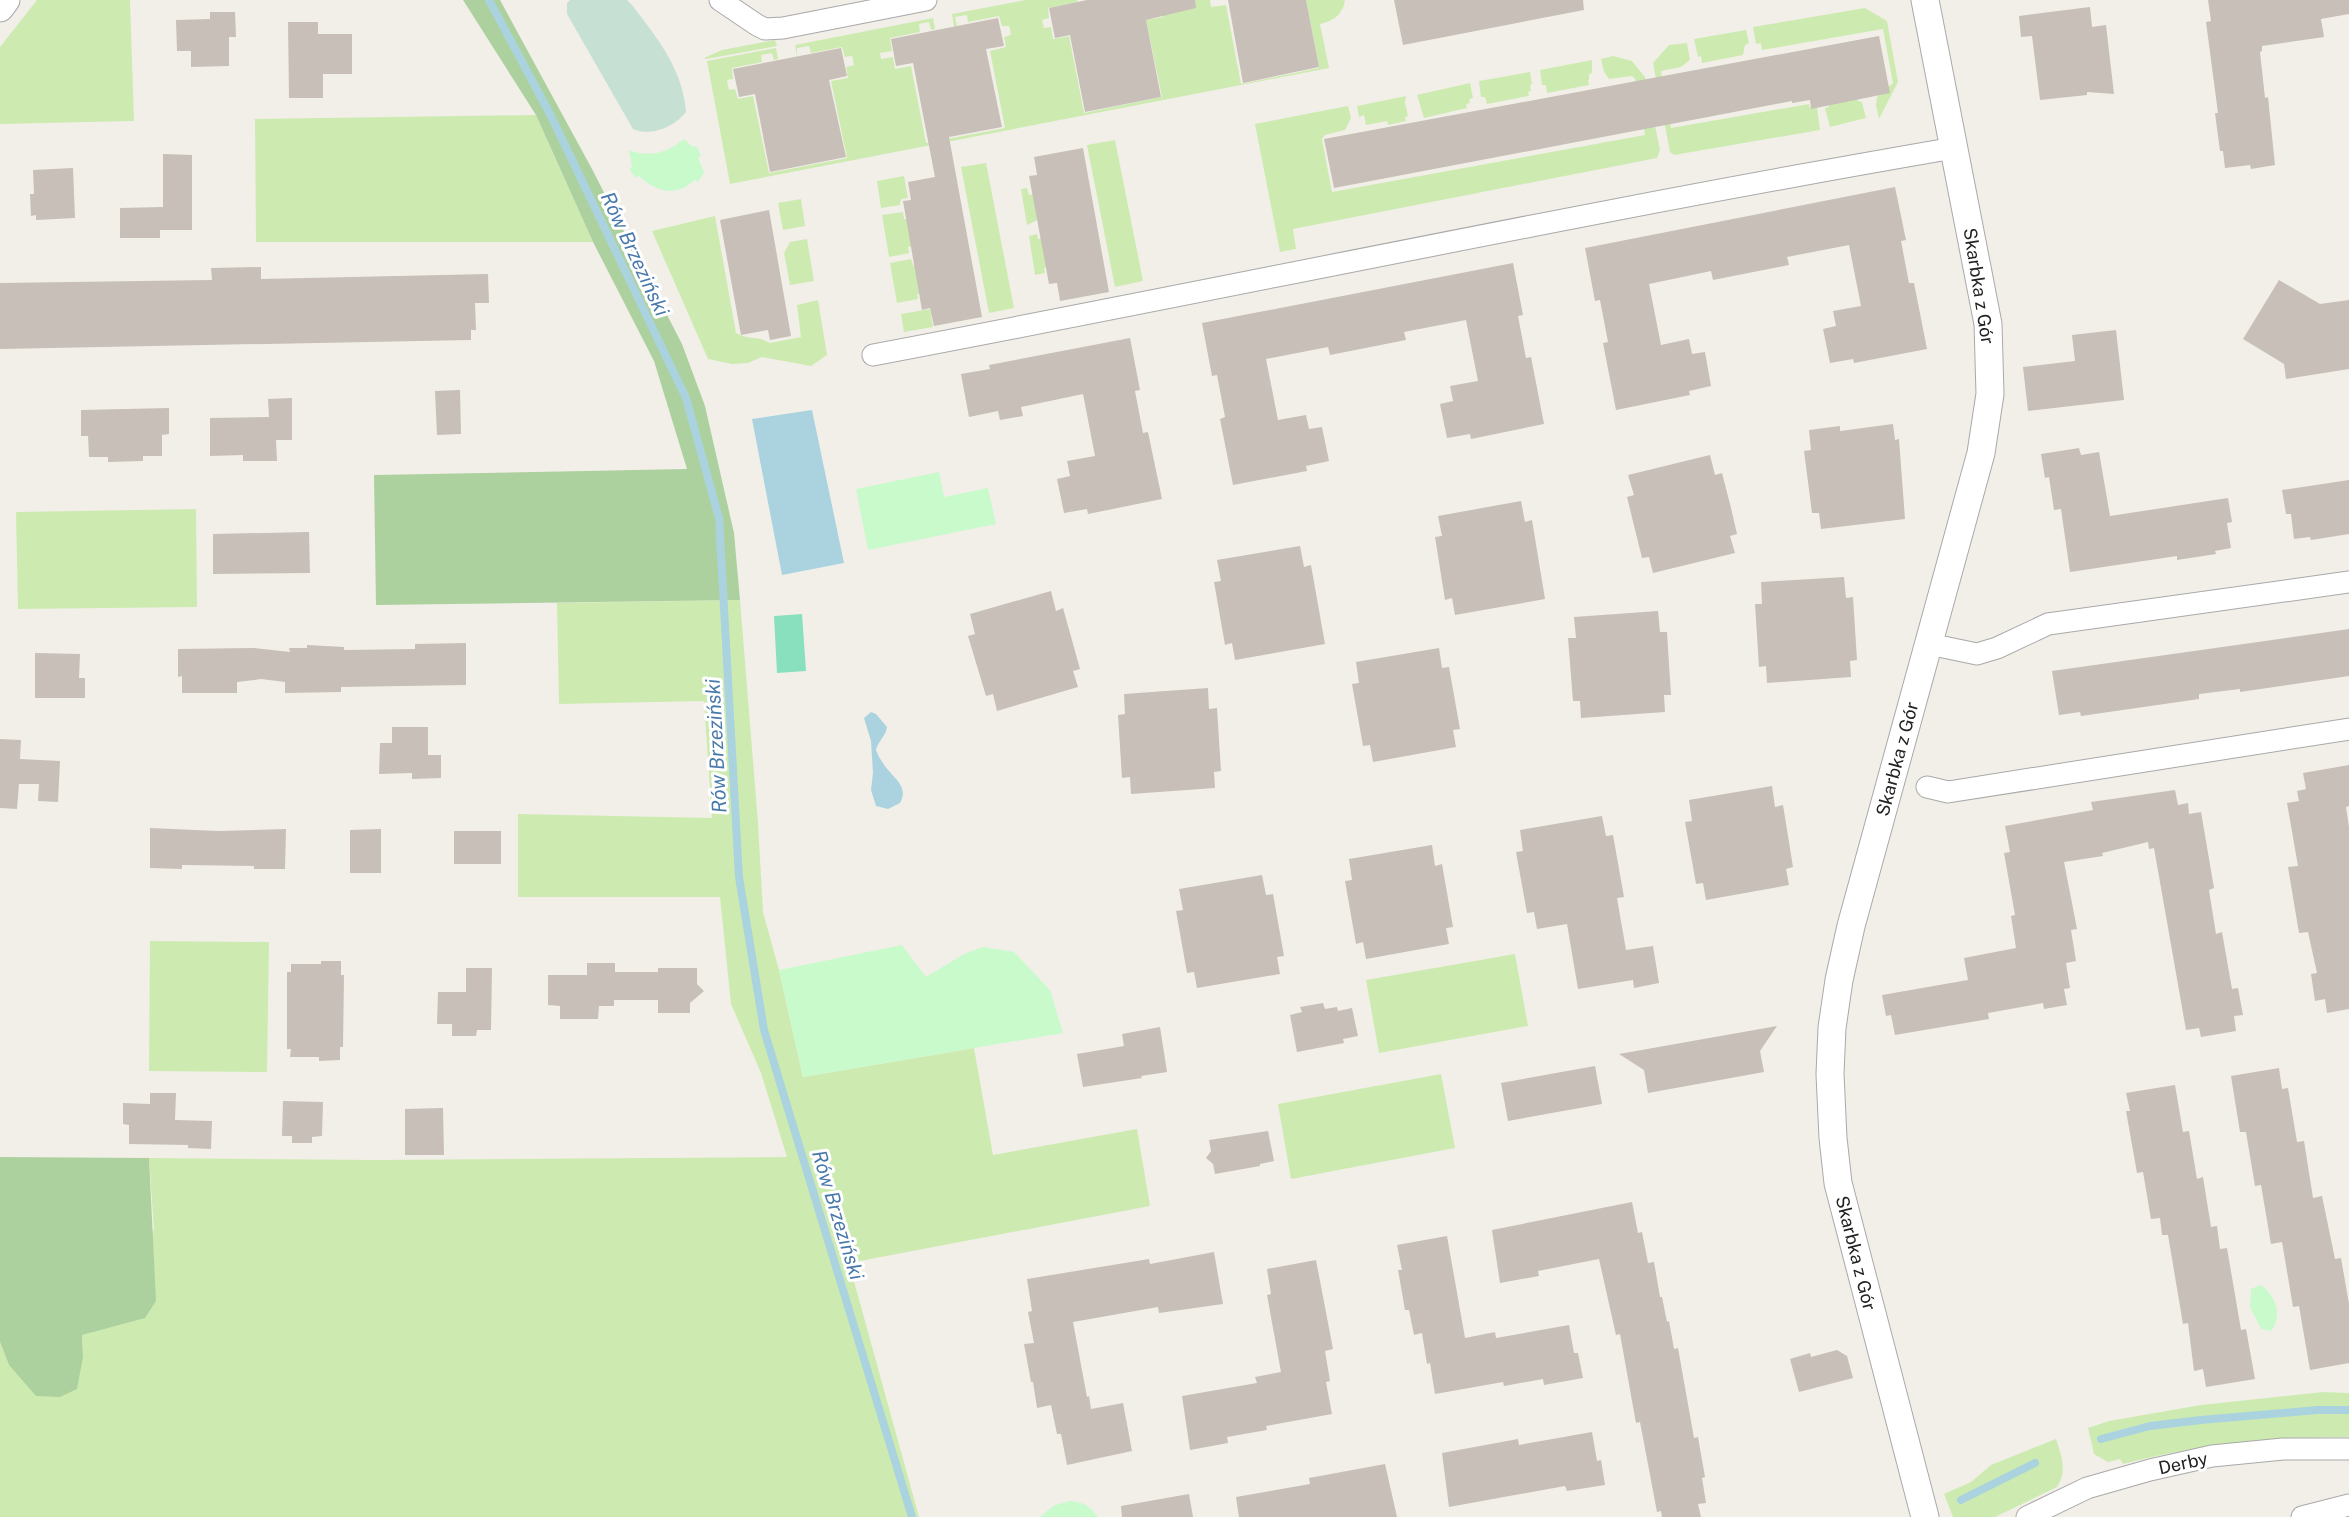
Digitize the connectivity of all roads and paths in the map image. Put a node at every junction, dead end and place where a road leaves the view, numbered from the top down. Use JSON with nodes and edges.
{"nodes":[{"id":1,"x":6,"y":0,"type":"edge"},
{"id":2,"x":720,"y":0,"type":"edge"},
{"id":3,"x":920,"y":0,"type":"edge"},
{"id":4,"x":1925,"y":0,"type":"edge"},
{"id":5,"x":0,"y":9,"type":"edge"},
{"id":6,"x":1954,"y":148,"type":"junction"},
{"id":7,"x":873,"y":355,"type":"dead end"},
{"id":8,"x":2349,"y":582,"type":"edge"},
{"id":9,"x":1929,"y":644,"type":"junction"},
{"id":10,"x":2349,"y":729,"type":"edge"},
{"id":11,"x":1927,"y":787,"type":"dead end"},
{"id":12,"x":2349,"y":1449,"type":"edge"},
{"id":13,"x":2349,"y":1505,"type":"edge"},
{"id":14,"x":1925,"y":1517,"type":"edge"},
{"id":15,"x":2027,"y":1517,"type":"edge"},
{"id":16,"x":2302,"y":1517,"type":"edge"}],
"edges":[{"from":1,"to":5,"type":"street"},
{"from":2,"to":3,"type":"street"},
{"from":4,"to":6,"type":"street","name":"Skarbka z Gór"},
{"from":6,"to":7,"type":"street"},
{"from":6,"to":9,"type":"street","name":"Skarbka z Gór"},
{"from":8,"to":9,"type":"street"},
{"from":9,"to":14,"type":"street","name":"Skarbka z Gór"},
{"from":10,"to":11,"type":"street"},
{"from":12,"to":15,"type":"street","name":"Derby"},
{"from":13,"to":16,"type":"street"}]}
